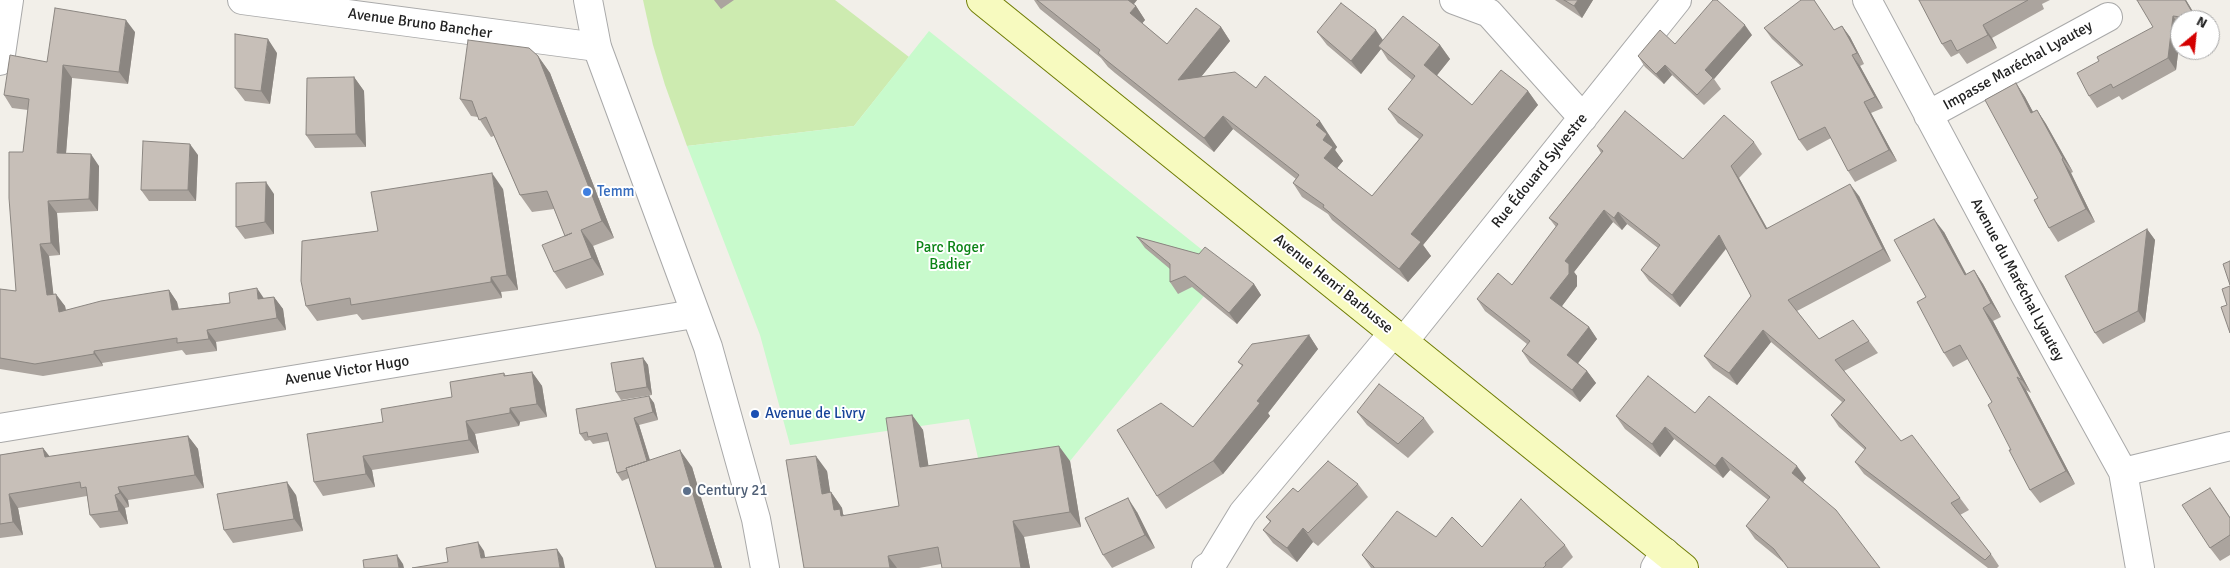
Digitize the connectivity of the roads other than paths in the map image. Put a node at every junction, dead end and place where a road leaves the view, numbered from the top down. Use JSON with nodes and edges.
{"nodes":[{"id":1,"x":9,"y":0,"type":"edge"},
{"id":2,"x":242,"y":0,"type":"edge"},
{"id":3,"x":588,"y":0,"type":"edge"},
{"id":4,"x":981,"y":0,"type":"edge"},
{"id":5,"x":1454,"y":0,"type":"edge"},
{"id":6,"x":1677,"y":0,"type":"edge"},
{"id":7,"x":1867,"y":0,"type":"edge"},
{"id":8,"x":2108,"y":17,"type":"dead end"},
{"id":9,"x":597,"y":47,"type":"junction"},
{"id":10,"x":0,"y":61,"type":"edge"},
{"id":11,"x":1928,"y":115,"type":"junction"},
{"id":12,"x":1583,"y":118,"type":"junction"},
{"id":13,"x":694,"y":314,"type":"junction"},
{"id":14,"x":1398,"y":337,"type":"junction"},
{"id":15,"x":0,"y":428,"type":"edge"},
{"id":16,"x":2230,"y":446,"type":"edge"},
{"id":17,"x":2123,"y":472,"type":"junction"},
{"id":18,"x":1668,"y":563,"type":"edge"},
{"id":19,"x":765,"y":568,"type":"edge"},
{"id":20,"x":1206,"y":568,"type":"edge"},
{"id":21,"x":2140,"y":568,"type":"edge"}],
"edges":[{"from":1,"to":10,"type":"street"},
{"from":2,"to":9,"type":"street","name":"Avenue Bruno Bancher"},
{"from":3,"to":9,"type":"street"},
{"from":4,"to":14,"type":"main road","name":"Avenue Henri Barbusse"},
{"from":5,"to":12,"type":"street"},
{"from":6,"to":12,"type":"street","name":"Rue Édouard Sylvestre"},
{"from":7,"to":11,"type":"street","name":"Avenue du Maréchal Lyautey"},
{"from":8,"to":11,"type":"street","name":"Impasse Maréchal Lyautey"},
{"from":9,"to":13,"type":"street"},
{"from":11,"to":17,"type":"street","name":"Avenue du Maréchal Lyautey"},
{"from":12,"to":14,"type":"street","name":"Rue Édouard Sylvestre"},
{"from":13,"to":15,"type":"street","name":"Avenue Victor Hugo"},
{"from":13,"to":19,"type":"street"},
{"from":14,"to":18,"type":"main road","name":"Avenue Henri Barbusse"},
{"from":14,"to":20,"type":"street","name":"Rue Édouard Sylvestre"},
{"from":16,"to":17,"type":"street"},
{"from":17,"to":21,"type":"street","name":"Avenue du Maréchal Lyautey"}]}
